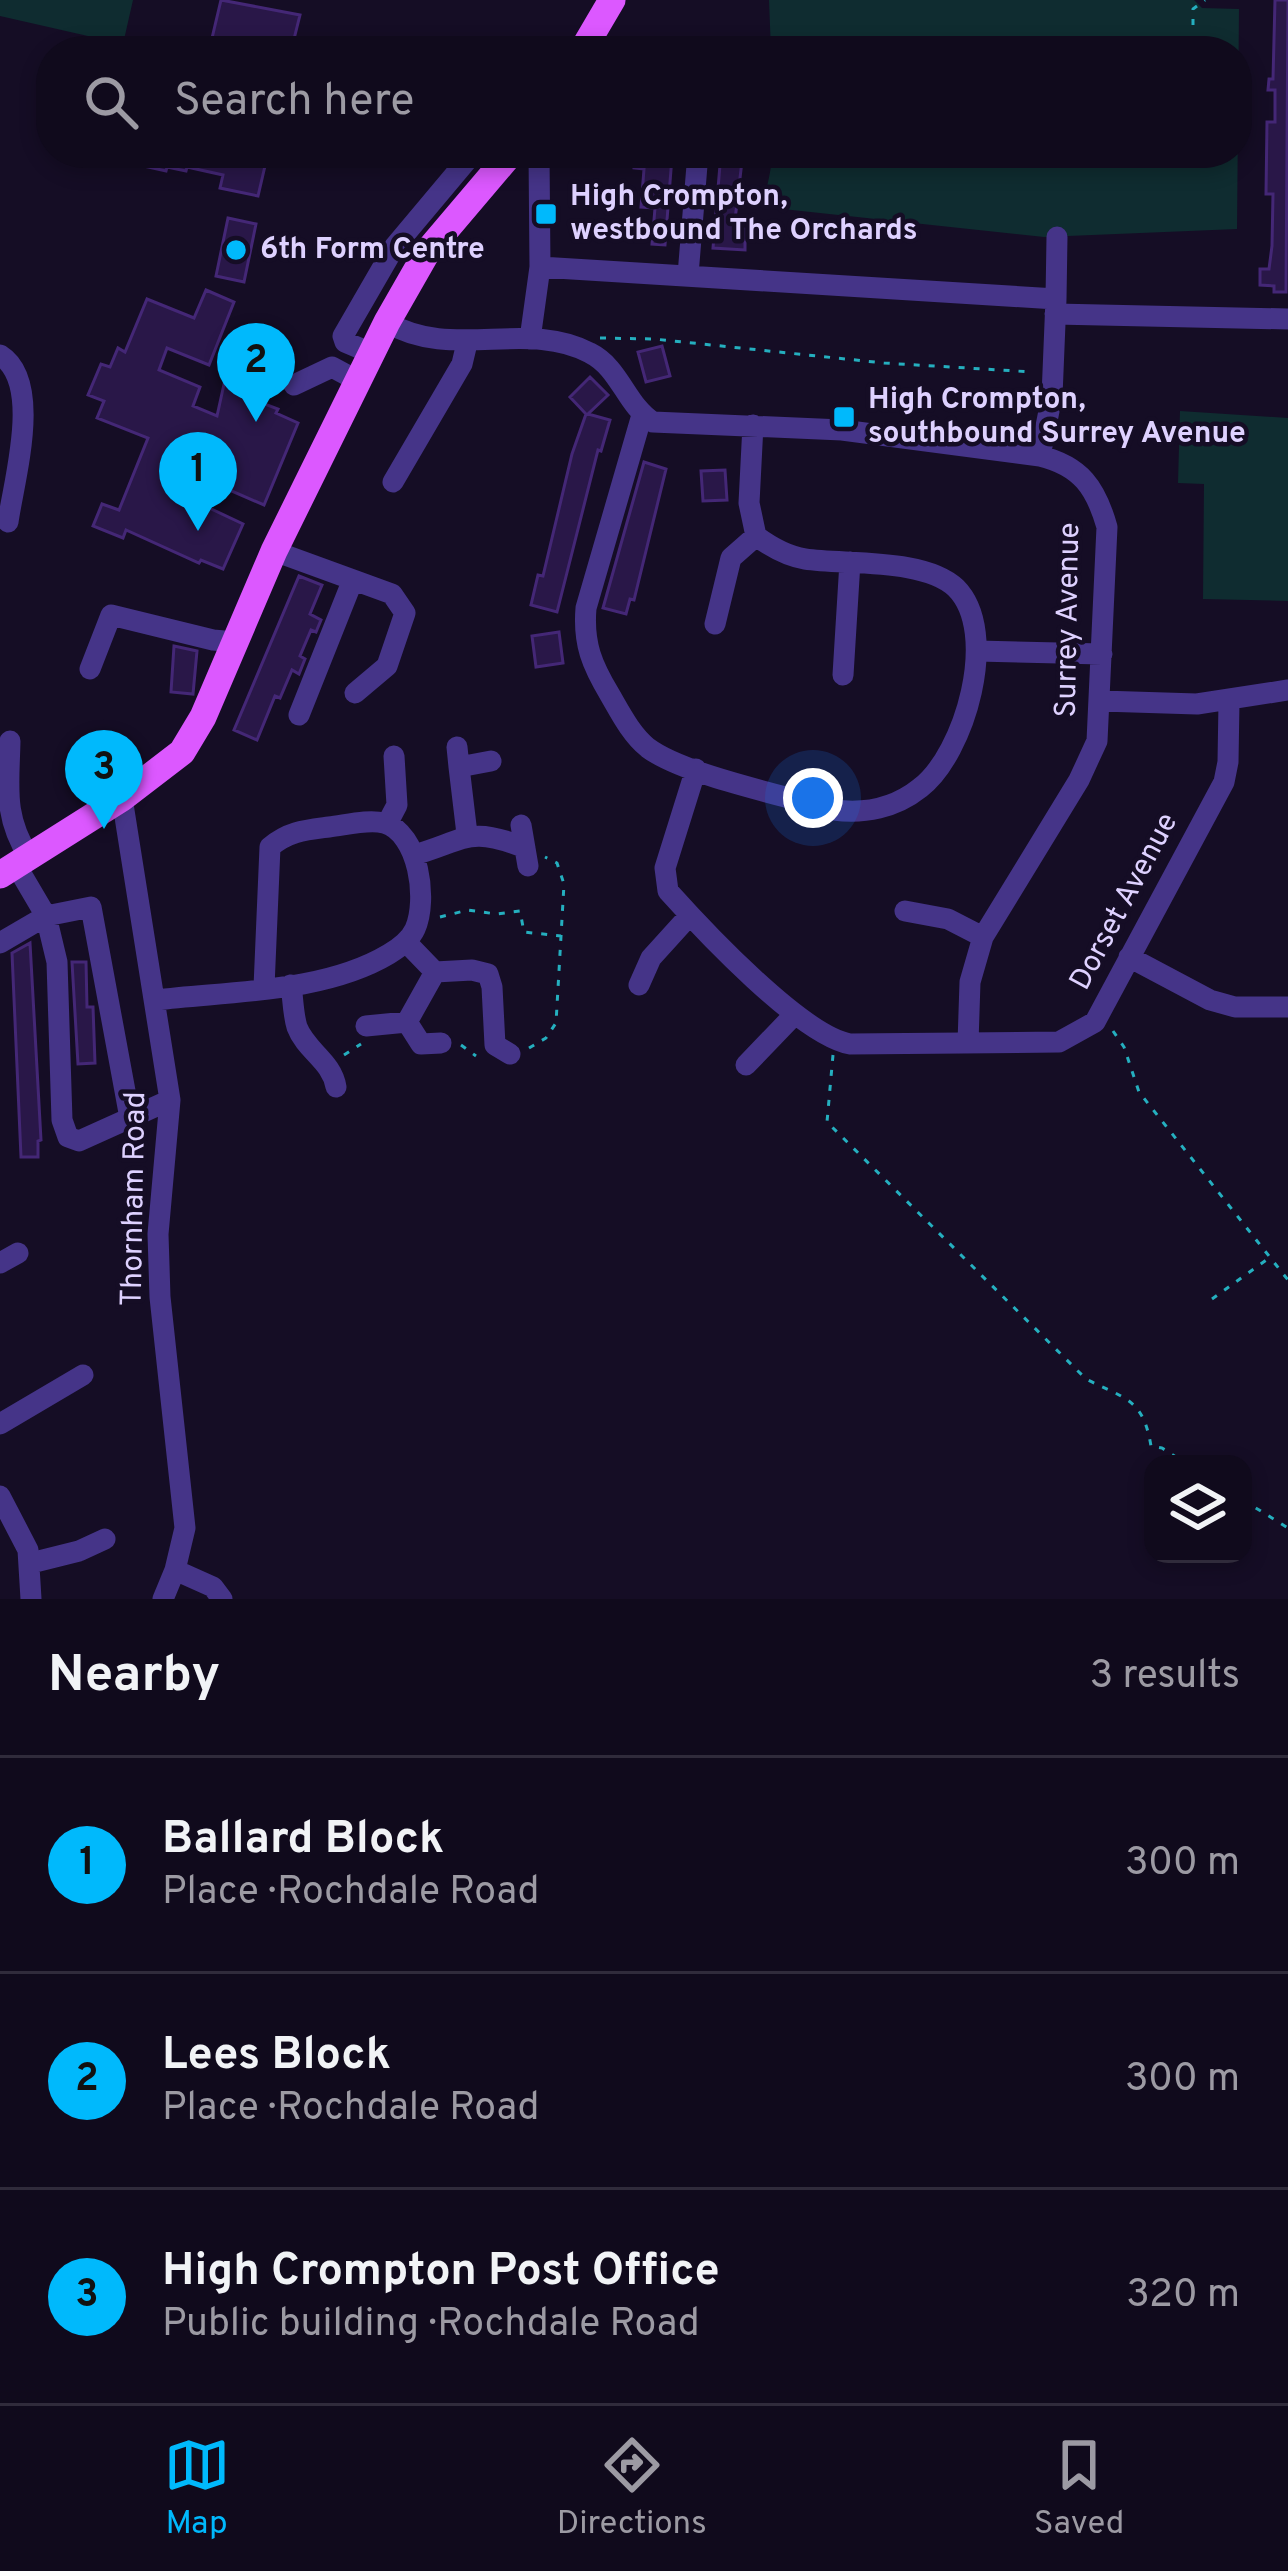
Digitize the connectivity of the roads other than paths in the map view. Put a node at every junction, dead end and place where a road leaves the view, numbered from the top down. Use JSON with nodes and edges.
{"nodes":[{"id":1,"x":612,"y":0,"type":"edge"},
{"id":2,"x":591,"y":36,"type":"edge"},
{"id":3,"x":460,"y":168,"type":"edge"},
{"id":4,"x":498,"y":168,"type":"edge"},
{"id":5,"x":539,"y":168,"type":"edge"},
{"id":6,"x":697,"y":168,"type":"edge"},
{"id":7,"x":1057,"y":237,"type":"dead end"},
{"id":8,"x":540,"y":267,"type":"junction"},
{"id":9,"x":688,"y":275,"type":"junction"},
{"id":10,"x":1056,"y":307,"type":"junction"},
{"id":11,"x":1288,"y":320,"type":"edge"},
{"id":12,"x":387,"y":322,"type":"junction"},
{"id":13,"x":530,"y":340,"type":"junction"},
{"id":14,"x":467,"y":343,"type":"junction"},
{"id":15,"x":371,"y":353,"type":"junction"},
{"id":16,"x":0,"y":355,"type":"edge"},
{"id":17,"x":358,"y":381,"type":"junction"},
{"id":18,"x":294,"y":385,"type":"dead end"},
{"id":19,"x":642,"y":415,"type":"junction"},
{"id":20,"x":753,"y":425,"type":"junction"},
{"id":21,"x":1040,"y":456,"type":"junction"},
{"id":22,"x":393,"y":482,"type":"dead end"},
{"id":23,"x":8,"y":522,"type":"dead end"},
{"id":24,"x":756,"y":536,"type":"junction"},
{"id":25,"x":274,"y":551,"type":"junction"},
{"id":26,"x":850,"y":562,"type":"junction"},
{"id":27,"x":352,"y":582,"type":"junction"},
{"id":28,"x":715,"y":624,"type":"dead end"},
{"id":29,"x":235,"y":642,"type":"junction"},
{"id":30,"x":976,"y":651,"type":"junction"},
{"id":31,"x":1102,"y":654,"type":"junction"},
{"id":32,"x":90,"y":669,"type":"dead end"},
{"id":33,"x":844,"y":675,"type":"dead end"},
{"id":34,"x":1288,"y":690,"type":"edge"},
{"id":35,"x":355,"y":693,"type":"dead end"},
{"id":36,"x":1101,"y":701,"type":"junction"},
{"id":37,"x":1229,"y":702,"type":"junction"},
{"id":38,"x":299,"y":715,"type":"dead end"},
{"id":39,"x":10,"y":741,"type":"dead end"},
{"id":40,"x":394,"y":756,"type":"dead end"},
{"id":41,"x":491,"y":761,"type":"dead end"},
{"id":42,"x":696,"y":769,"type":"junction"},
{"id":43,"x":122,"y":798,"type":"junction"},
{"id":44,"x":387,"y":824,"type":"junction"},
{"id":45,"x":521,"y":825,"type":"dead end"},
{"id":46,"x":467,"y":834,"type":"junction"},
{"id":47,"x":414,"y":854,"type":"junction"},
{"id":48,"x":15,"y":866,"type":"edge"},
{"id":49,"x":905,"y":911,"type":"dead end"},
{"id":50,"x":690,"y":915,"type":"junction"},
{"id":51,"x":46,"y":916,"type":"junction"},
{"id":52,"x":983,"y":937,"type":"junction"},
{"id":53,"x":406,"y":942,"type":"junction"},
{"id":54,"x":0,"y":943,"type":"edge"},
{"id":55,"x":1130,"y":957,"type":"junction"},
{"id":56,"x":435,"y":972,"type":"junction"},
{"id":57,"x":291,"y":985,"type":"junction"},
{"id":58,"x":639,"y":985,"type":"dead end"},
{"id":59,"x":264,"y":987,"type":"junction"},
{"id":60,"x":156,"y":1000,"type":"junction"},
{"id":61,"x":1288,"y":1007,"type":"edge"},
{"id":62,"x":795,"y":1014,"type":"junction"},
{"id":63,"x":407,"y":1022,"type":"junction"},
{"id":64,"x":366,"y":1026,"type":"road end"},
{"id":65,"x":441,"y":1043,"type":"dead end"},
{"id":66,"x":968,"y":1043,"type":"junction"},
{"id":67,"x":494,"y":1052,"type":"road end"},
{"id":68,"x":746,"y":1065,"type":"dead end"},
{"id":69,"x":333,"y":1078,"type":"road end"},
{"id":70,"x":170,"y":1100,"type":"junction"},
{"id":71,"x":130,"y":1118,"type":"junction"},
{"id":72,"x":83,"y":1375,"type":"dead end"},
{"id":73,"x":0,"y":1424,"type":"edge"},
{"id":74,"x":2,"y":1503,"type":"edge"},
{"id":75,"x":105,"y":1539,"type":"dead end"},
{"id":76,"x":31,"y":1563,"type":"junction"},
{"id":77,"x":175,"y":1570,"type":"junction"},
{"id":78,"x":31,"y":1599,"type":"edge"},
{"id":79,"x":163,"y":1599,"type":"edge"},
{"id":80,"x":222,"y":1599,"type":"edge"}],
"edges":[{"from":1,"to":2,"type":"main road"},
{"from":3,"to":15,"type":"street"},
{"from":4,"to":12,"type":"main road"},
{"from":5,"to":8,"type":"street"},
{"from":6,"to":9,"type":"street"},
{"from":7,"to":10,"type":"street"},
{"from":8,"to":9,"type":"street"},
{"from":8,"to":13,"type":"street"},
{"from":9,"to":10,"type":"street"},
{"from":10,"to":11,"type":"street"},
{"from":10,"to":21,"type":"street"},
{"from":12,"to":14,"type":"street"},
{"from":12,"to":15,"type":"main road"},
{"from":13,"to":14,"type":"street"},
{"from":13,"to":19,"type":"street"},
{"from":14,"to":22,"type":"street"},
{"from":15,"to":17,"type":"main road"},
{"from":16,"to":23,"type":"street"},
{"from":17,"to":18,"type":"street"},
{"from":17,"to":25,"type":"main road"},
{"from":19,"to":20,"type":"street","name":"Surrey Avenue"},
{"from":19,"to":42,"type":"street"},
{"from":20,"to":21,"type":"street","name":"Surrey Avenue"},
{"from":20,"to":24,"type":"street"},
{"from":21,"to":31,"type":"street","name":"Surrey Avenue"},
{"from":24,"to":26,"type":"street"},
{"from":24,"to":28,"type":"street"},
{"from":25,"to":27,"type":"street"},
{"from":25,"to":29,"type":"main road"},
{"from":26,"to":30,"type":"street"},
{"from":26,"to":33,"type":"street"},
{"from":27,"to":35,"type":"street"},
{"from":27,"to":38,"type":"street"},
{"from":29,"to":32,"type":"street"},
{"from":29,"to":43,"type":"main road"},
{"from":30,"to":31,"type":"street"},
{"from":30,"to":42,"type":"street"},
{"from":31,"to":36,"type":"street","name":"Surrey Avenue"},
{"from":34,"to":37,"type":"street"},
{"from":36,"to":37,"type":"street"},
{"from":36,"to":52,"type":"street","name":"Surrey Avenue"},
{"from":37,"to":55,"type":"street","name":"Dorset Avenue"},
{"from":39,"to":48,"type":"street"},
{"from":40,"to":44,"type":"street"},
{"from":41,"to":46,"type":"street"},
{"from":42,"to":50,"type":"street"},
{"from":43,"to":48,"type":"main road"},
{"from":43,"to":60,"type":"street","name":"Thornham Road"},
{"from":44,"to":47,"type":"street"},
{"from":44,"to":59,"type":"street"},
{"from":45,"to":46,"type":"street"},
{"from":46,"to":47,"type":"street"},
{"from":47,"to":53,"type":"street"},
{"from":48,"to":51,"type":"street"},
{"from":49,"to":52,"type":"street"},
{"from":50,"to":58,"type":"street"},
{"from":50,"to":62,"type":"street"},
{"from":51,"to":54,"type":"street"},
{"from":51,"to":71,"type":"street"},
{"from":51,"to":71,"type":"street"},
{"from":52,"to":66,"type":"street","name":"Surrey Avenue"},
{"from":53,"to":56,"type":"street"},
{"from":53,"to":57,"type":"street"},
{"from":55,"to":61,"type":"street"},
{"from":55,"to":66,"type":"street","name":"Dorset Avenue"},
{"from":56,"to":63,"type":"street"},
{"from":56,"to":67,"type":"street"},
{"from":57,"to":59,"type":"street"},
{"from":57,"to":69,"type":"street"},
{"from":59,"to":60,"type":"street"},
{"from":60,"to":70,"type":"street","name":"Thornham Road"},
{"from":62,"to":66,"type":"street","name":"Dorset Avenue"},
{"from":62,"to":68,"type":"street"},
{"from":63,"to":64,"type":"street"},
{"from":63,"to":65,"type":"street"},
{"from":70,"to":71,"type":"street"},
{"from":70,"to":77,"type":"street","name":"Thornham Road"},
{"from":72,"to":73,"type":"street"},
{"from":74,"to":76,"type":"street"},
{"from":75,"to":76,"type":"street"},
{"from":76,"to":78,"type":"street"},
{"from":77,"to":79,"type":"street","name":"Thornham Road"},
{"from":77,"to":80,"type":"street"}]}
